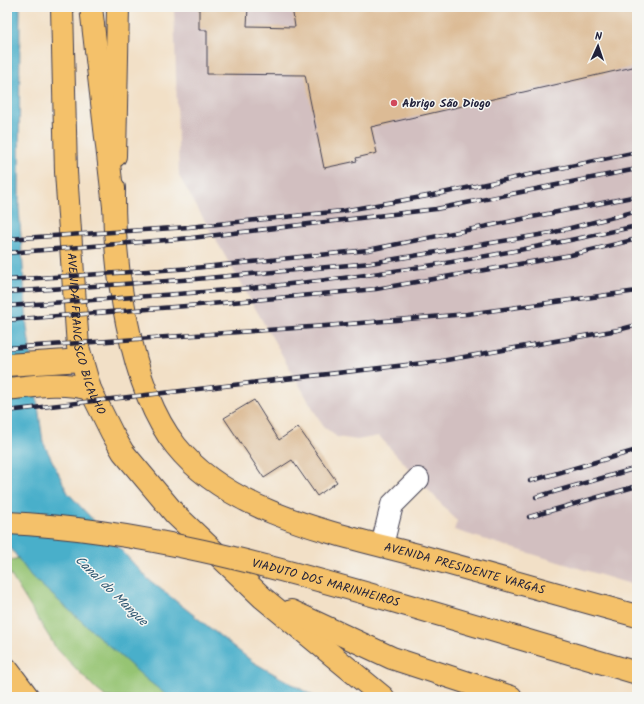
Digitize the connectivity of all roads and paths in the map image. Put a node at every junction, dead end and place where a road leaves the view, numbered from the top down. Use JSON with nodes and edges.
{"nodes":[{"id":1,"x":62,"y":7,"type":"edge"},
{"id":2,"x":91,"y":7,"type":"edge"},
{"id":3,"x":118,"y":7,"type":"edge"},
{"id":4,"x":114,"y":207,"type":"junction"},
{"id":5,"x":82,"y":360,"type":"junction"},
{"id":6,"x":7,"y":365,"type":"edge"},
{"id":7,"x":7,"y":389,"type":"edge"},
{"id":8,"x":90,"y":389,"type":"junction"},
{"id":9,"x":418,"y":479,"type":"dead end"},
{"id":10,"x":7,"y":523,"type":"edge"},
{"id":11,"x":382,"y":545,"type":"junction"},
{"id":12,"x":263,"y":598,"type":"junction"},
{"id":13,"x":637,"y":616,"type":"edge"},
{"id":14,"x":7,"y":669,"type":"edge"},
{"id":15,"x":637,"y":673,"type":"edge"},
{"id":16,"x":28,"y":697,"type":"edge"},
{"id":17,"x":383,"y":697,"type":"edge"},
{"id":18,"x":511,"y":697,"type":"edge"}],
"edges":[{"from":1,"to":5,"type":"main road","name":"AVENIDA FRANCISCO BICALHO"},
{"from":2,"to":4,"type":"main road"},
{"from":3,"to":4,"type":"main road"},
{"from":4,"to":11,"type":"main road","name":"AVENIDA PRESIDENTE VARGAS"},
{"from":5,"to":6,"type":"main road"},
{"from":5,"to":8,"type":"main road","name":"AVENIDA FRANCISCO BICALHO"},
{"from":7,"to":8,"type":"main road"},
{"from":8,"to":12,"type":"main road","name":"AVENIDA FRANCISCO BICALHO"},
{"from":9,"to":11,"type":"lane"},
{"from":10,"to":15,"type":"main road","name":"VIADUTO DOS MARINHEIROS","bridge":true},
{"from":11,"to":13,"type":"main road","name":"AVENIDA PRESIDENTE VARGAS"},
{"from":12,"to":17,"type":"main road"},
{"from":12,"to":18,"type":"main road"},
{"from":14,"to":16,"type":"main road"}]}
